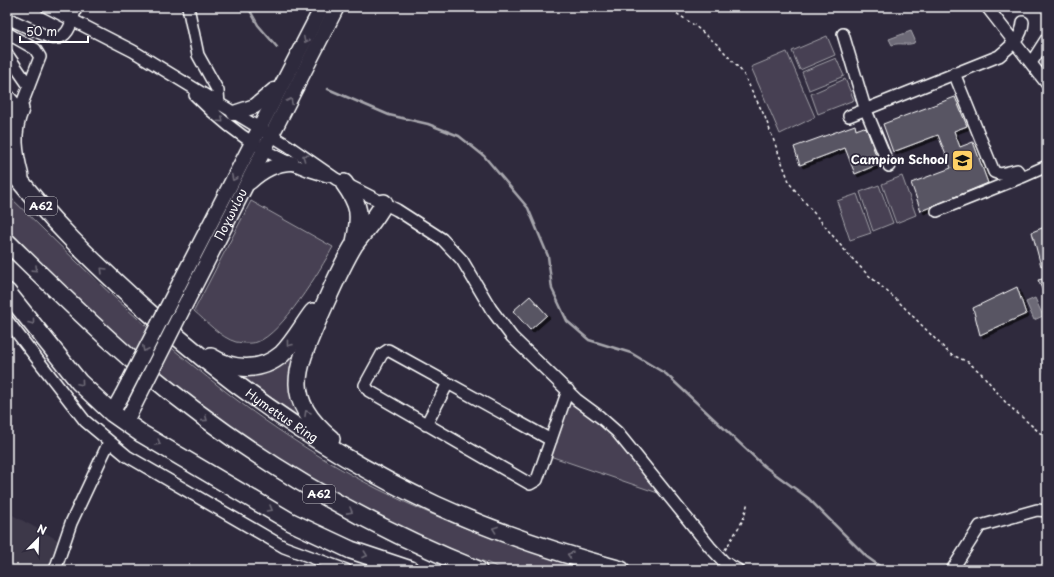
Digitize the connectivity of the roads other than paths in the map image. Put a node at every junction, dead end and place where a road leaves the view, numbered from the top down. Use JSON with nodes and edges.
{"nodes":[{"id":1,"x":48,"y":7,"type":"edge"},
{"id":2,"x":76,"y":7,"type":"edge"},
{"id":3,"x":188,"y":7,"type":"edge"},
{"id":4,"x":322,"y":7,"type":"edge"},
{"id":5,"x":337,"y":7,"type":"edge"},
{"id":6,"x":987,"y":7,"type":"edge"},
{"id":7,"x":7,"y":18,"type":"edge"},
{"id":8,"x":72,"y":21,"type":"junction"},
{"id":9,"x":1023,"y":22,"type":"dead end"},
{"id":10,"x":7,"y":33,"type":"edge"},
{"id":11,"x":843,"y":34,"type":"dead end"},
{"id":12,"x":1047,"y":38,"type":"edge"},
{"id":13,"x":1014,"y":43,"type":"junction"},
{"id":14,"x":7,"y":54,"type":"edge"},
{"id":15,"x":1031,"y":63,"type":"junction"},
{"id":16,"x":288,"y":73,"type":"junction"},
{"id":17,"x":954,"y":73,"type":"junction"},
{"id":18,"x":183,"y":83,"type":"junction"},
{"id":19,"x":1047,"y":84,"type":"edge"},
{"id":20,"x":29,"y":86,"type":"junction"},
{"id":21,"x":12,"y":105,"type":"edge"},
{"id":22,"x":219,"y":105,"type":"junction"},
{"id":23,"x":865,"y":108,"type":"junction"},
{"id":24,"x":234,"y":113,"type":"junction"},
{"id":25,"x":849,"y":116,"type":"dead end"},
{"id":26,"x":259,"y":128,"type":"junction"},
{"id":27,"x":272,"y":136,"type":"junction"},
{"id":28,"x":252,"y":143,"type":"junction"},
{"id":29,"x":264,"y":150,"type":"junction"},
{"id":30,"x":292,"y":163,"type":"junction"},
{"id":31,"x":7,"y":164,"type":"edge"},
{"id":32,"x":889,"y":166,"type":"dead end"},
{"id":33,"x":1047,"y":166,"type":"edge"},
{"id":34,"x":1022,"y":177,"type":"junction"},
{"id":35,"x":340,"y":181,"type":"junction"},
{"id":36,"x":21,"y":183,"type":"junction"},
{"id":37,"x":243,"y":190,"type":"junction"},
{"id":38,"x":381,"y":201,"type":"junction"},
{"id":39,"x":937,"y":211,"type":"dead end"},
{"id":40,"x":356,"y":237,"type":"junction"},
{"id":41,"x":7,"y":242,"type":"edge"},
{"id":42,"x":330,"y":290,"type":"junction"},
{"id":43,"x":7,"y":292,"type":"edge"},
{"id":44,"x":7,"y":320,"type":"edge"},
{"id":45,"x":170,"y":331,"type":"junction"},
{"id":46,"x":448,"y":383,"type":"junction"},
{"id":47,"x":568,"y":390,"type":"junction"},
{"id":48,"x":118,"y":418,"type":"junction"},
{"id":49,"x":426,"y":425,"type":"junction"},
{"id":50,"x":551,"y":440,"type":"junction"},
{"id":51,"x":109,"y":442,"type":"junction"},
{"id":52,"x":377,"y":476,"type":"junction"},
{"id":53,"x":1047,"y":511,"type":"edge"},
{"id":54,"x":55,"y":570,"type":"edge"},
{"id":55,"x":346,"y":570,"type":"edge"},
{"id":56,"x":411,"y":570,"type":"edge"},
{"id":57,"x":478,"y":570,"type":"edge"},
{"id":58,"x":621,"y":570,"type":"edge"},
{"id":59,"x":738,"y":570,"type":"edge"},
{"id":60,"x":952,"y":570,"type":"edge"}],
"edges":[{"from":1,"to":8,"type":"street"},
{"from":2,"to":8,"type":"street"},
{"from":3,"to":22,"type":"street"},
{"from":4,"to":16,"type":"main road","name":"Πογωνίου","one_way":true},
{"from":27,"to":5,"type":"main road","name":"Πογωνίου","one_way":true},
{"from":6,"to":13,"type":"street"},
{"from":7,"to":8,"type":"street"},
{"from":8,"to":18,"type":"street"},
{"from":9,"to":13,"type":"street"},
{"from":10,"to":20,"type":"street"},
{"from":11,"to":23,"type":"street"},
{"from":12,"to":15,"type":"street"},
{"from":13,"to":15,"type":"street"},
{"from":13,"to":17,"type":"street"},
{"from":14,"to":20,"type":"street"},
{"from":15,"to":19,"type":"street"},
{"from":16,"to":24,"type":"main road"},
{"from":16,"to":26,"type":"main road","name":"Πογωνίου"},
{"from":17,"to":23,"type":"street"},
{"from":17,"to":34,"type":"street"},
{"from":18,"to":22,"type":"street"},
{"from":18,"to":28,"type":"street","one_way":true},
{"from":20,"to":21,"type":"street"},
{"from":21,"to":36,"type":"highway"},
{"from":22,"to":24,"type":"street"},
{"from":23,"to":25,"type":"street"},
{"from":23,"to":32,"type":"street"},
{"from":24,"to":26,"type":"street"},
{"from":26,"to":27,"type":"street"},
{"from":26,"to":28,"type":"main road","name":"Πογωνίου"},
{"from":27,"to":29,"type":"main road","name":"Πογωνίου"},
{"from":35,"to":27,"type":"street","one_way":true},
{"from":28,"to":29,"type":"street"},
{"from":28,"to":48,"type":"main road","name":"Πογωνίου","one_way":true,"bridge":true},
{"from":29,"to":30,"type":"street"},
{"from":29,"to":37,"type":"main road","name":"Πογωνίου"},
{"from":30,"to":35,"type":"street"},
{"from":30,"to":37,"type":"main road"},
{"from":31,"to":36,"type":"highway","name":"Hymettus Ring","number":"Α62"},
{"from":33,"to":34,"type":"street"},
{"from":34,"to":39,"type":"street"},
{"from":35,"to":38,"type":"street"},
{"from":35,"to":40,"type":"highway"},
{"from":45,"to":36,"type":"highway","name":"Hymettus Ring","number":"Α62","one_way":true},
{"from":37,"to":48,"type":"main road","name":"Πογωνίου","bridge":true},
{"from":38,"to":40,"type":"highway"},
{"from":38,"to":47,"type":"street"},
{"from":40,"to":42,"type":"highway"},
{"from":41,"to":57,"type":"highway","number":"Α62","one_way":true},
{"from":42,"to":45,"type":"highway","one_way":true},
{"from":52,"to":42,"type":"highway","one_way":true},
{"from":43,"to":48,"type":"highway","one_way":true},
{"from":44,"to":51,"type":"street"},
{"from":45,"to":52,"type":"highway","name":"Hymettus Ring","number":"Α62"},
{"from":46,"to":49,"type":"street"},
{"from":46,"to":49,"type":"street"},
{"from":46,"to":50,"type":"street"},
{"from":47,"to":50,"type":"street"},
{"from":47,"to":59,"type":"street"},
{"from":48,"to":56,"type":"highway","one_way":true},
{"from":49,"to":50,"type":"street"},
{"from":51,"to":54,"type":"street"},
{"from":51,"to":55,"type":"street"},
{"from":58,"to":52,"type":"highway","name":"Hymettus Ring","number":"Α62","one_way":true},
{"from":53,"to":60,"type":"street"}]}
